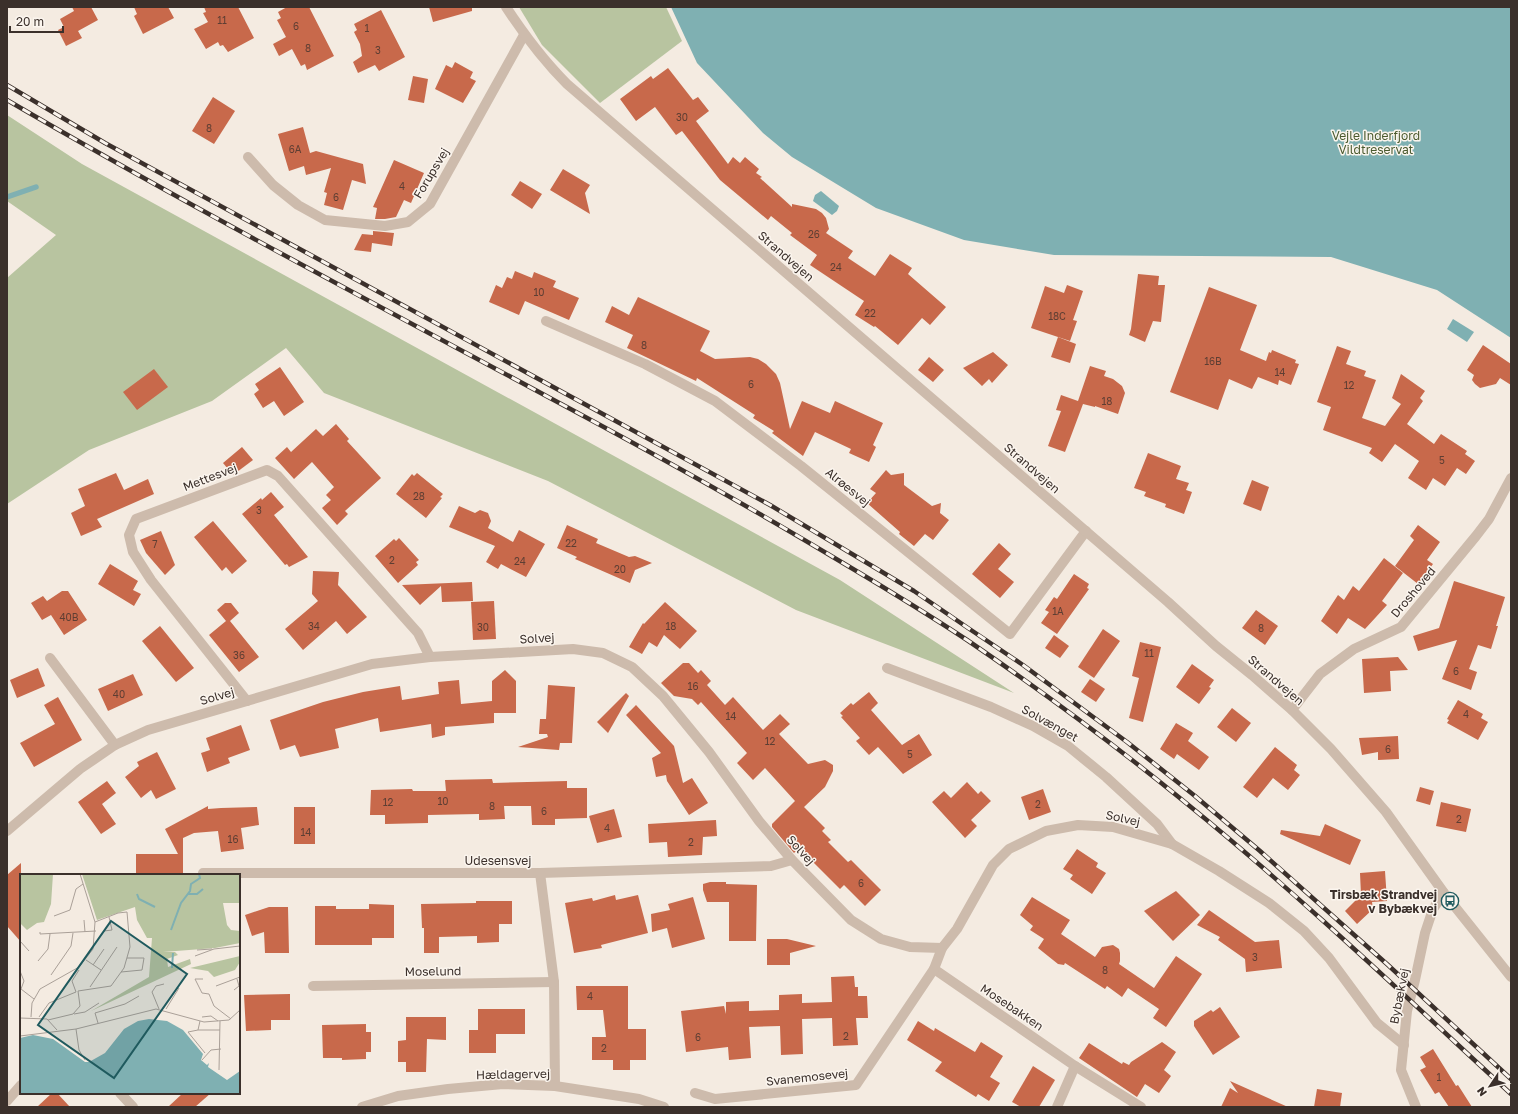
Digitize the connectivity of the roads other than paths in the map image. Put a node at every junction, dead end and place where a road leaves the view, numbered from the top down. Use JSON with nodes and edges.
{"nodes":[{"id":1,"x":506,"y":7,"type":"edge"},
{"id":2,"x":524,"y":35,"type":"junction"},
{"id":3,"x":248,"y":158,"type":"dead end"},
{"id":4,"x":546,"y":321,"type":"dead end"},
{"id":5,"x":1511,"y":478,"type":"edge"},
{"id":6,"x":1086,"y":531,"type":"junction"},
{"id":7,"x":430,"y":657,"type":"junction"},
{"id":8,"x":50,"y":658,"type":"dead end"},
{"id":9,"x":887,"y":668,"type":"dead end"},
{"id":10,"x":247,"y":701,"type":"junction"},
{"id":11,"x":1292,"y":710,"type":"junction"},
{"id":12,"x":115,"y":745,"type":"junction"},
{"id":13,"x":7,"y":831,"type":"edge"},
{"id":14,"x":1172,"y":844,"type":"junction"},
{"id":15,"x":792,"y":860,"type":"junction"},
{"id":16,"x":203,"y":872,"type":"dead end"},
{"id":17,"x":540,"y":873,"type":"junction"},
{"id":18,"x":1444,"y":894,"type":"junction"},
{"id":19,"x":942,"y":948,"type":"junction"},
{"id":20,"x":934,"y":969,"type":"junction"},
{"id":21,"x":1511,"y":977,"type":"edge"},
{"id":22,"x":554,"y":982,"type":"junction"},
{"id":23,"x":313,"y":986,"type":"dead end"},
{"id":24,"x":1404,"y":1045,"type":"junction"},
{"id":25,"x":1076,"y":1066,"type":"junction"},
{"id":26,"x":20,"y":1086,"type":"edge"},
{"id":27,"x":555,"y":1086,"type":"junction"},
{"id":28,"x":695,"y":1093,"type":"dead end"},
{"id":29,"x":121,"y":1094,"type":"edge"},
{"id":30,"x":7,"y":1101,"type":"edge"},
{"id":31,"x":133,"y":1107,"type":"edge"},
{"id":32,"x":362,"y":1107,"type":"edge"},
{"id":33,"x":664,"y":1107,"type":"edge"},
{"id":34,"x":1057,"y":1107,"type":"edge"},
{"id":35,"x":1140,"y":1107,"type":"edge"},
{"id":36,"x":1416,"y":1107,"type":"edge"}],
"edges":[{"from":1,"to":2,"type":"street","name":"Strandvejen"},
{"from":2,"to":3,"type":"street","name":"Forupsvej"},
{"from":2,"to":6,"type":"street","name":"Strandvejen"},
{"from":4,"to":6,"type":"street","name":"Alrøesvej"},
{"from":5,"to":11,"type":"street","name":"Droshoved"},
{"from":6,"to":11,"type":"street","name":"Strandvejen"},
{"from":7,"to":10,"type":"street","name":"Solvej"},
{"from":7,"to":10,"type":"street","name":"Mettesvej"},
{"from":7,"to":15,"type":"street","name":"Solvej"},
{"from":8,"to":12,"type":"street"},
{"from":9,"to":14,"type":"street","name":"Solvænget"},
{"from":10,"to":12,"type":"street","name":"Solvej"},
{"from":11,"to":18,"type":"street","name":"Strandvejen"},
{"from":12,"to":13,"type":"street","name":"Solvej"},
{"from":14,"to":19,"type":"street","name":"Solvej"},
{"from":14,"to":24,"type":"street","name":"Solvej"},
{"from":15,"to":17,"type":"street","name":"Udesensvej"},
{"from":15,"to":19,"type":"street","name":"Solvej"},
{"from":16,"to":17,"type":"street","name":"Udesensvej"},
{"from":17,"to":22,"type":"street"},
{"from":18,"to":21,"type":"street","name":"Strandvejen"},
{"from":18,"to":24,"type":"street","name":"Bybækvej"},
{"from":19,"to":20,"type":"street","name":"Svanemosevej"},
{"from":20,"to":25,"type":"street","name":"Mosebakken"},
{"from":20,"to":28,"type":"street","name":"Svanemosevej"},
{"from":22,"to":23,"type":"street","name":"Moselund"},
{"from":22,"to":27,"type":"street"},
{"from":24,"to":36,"type":"street","name":"Bybækvej"},
{"from":25,"to":34,"type":"street"},
{"from":25,"to":35,"type":"street","name":"Mosebakken"},
{"from":26,"to":30,"type":"street"},
{"from":27,"to":32,"type":"street","name":"Hældagervej"},
{"from":27,"to":33,"type":"street","name":"Hældagervej"},
{"from":29,"to":31,"type":"street"}]}
